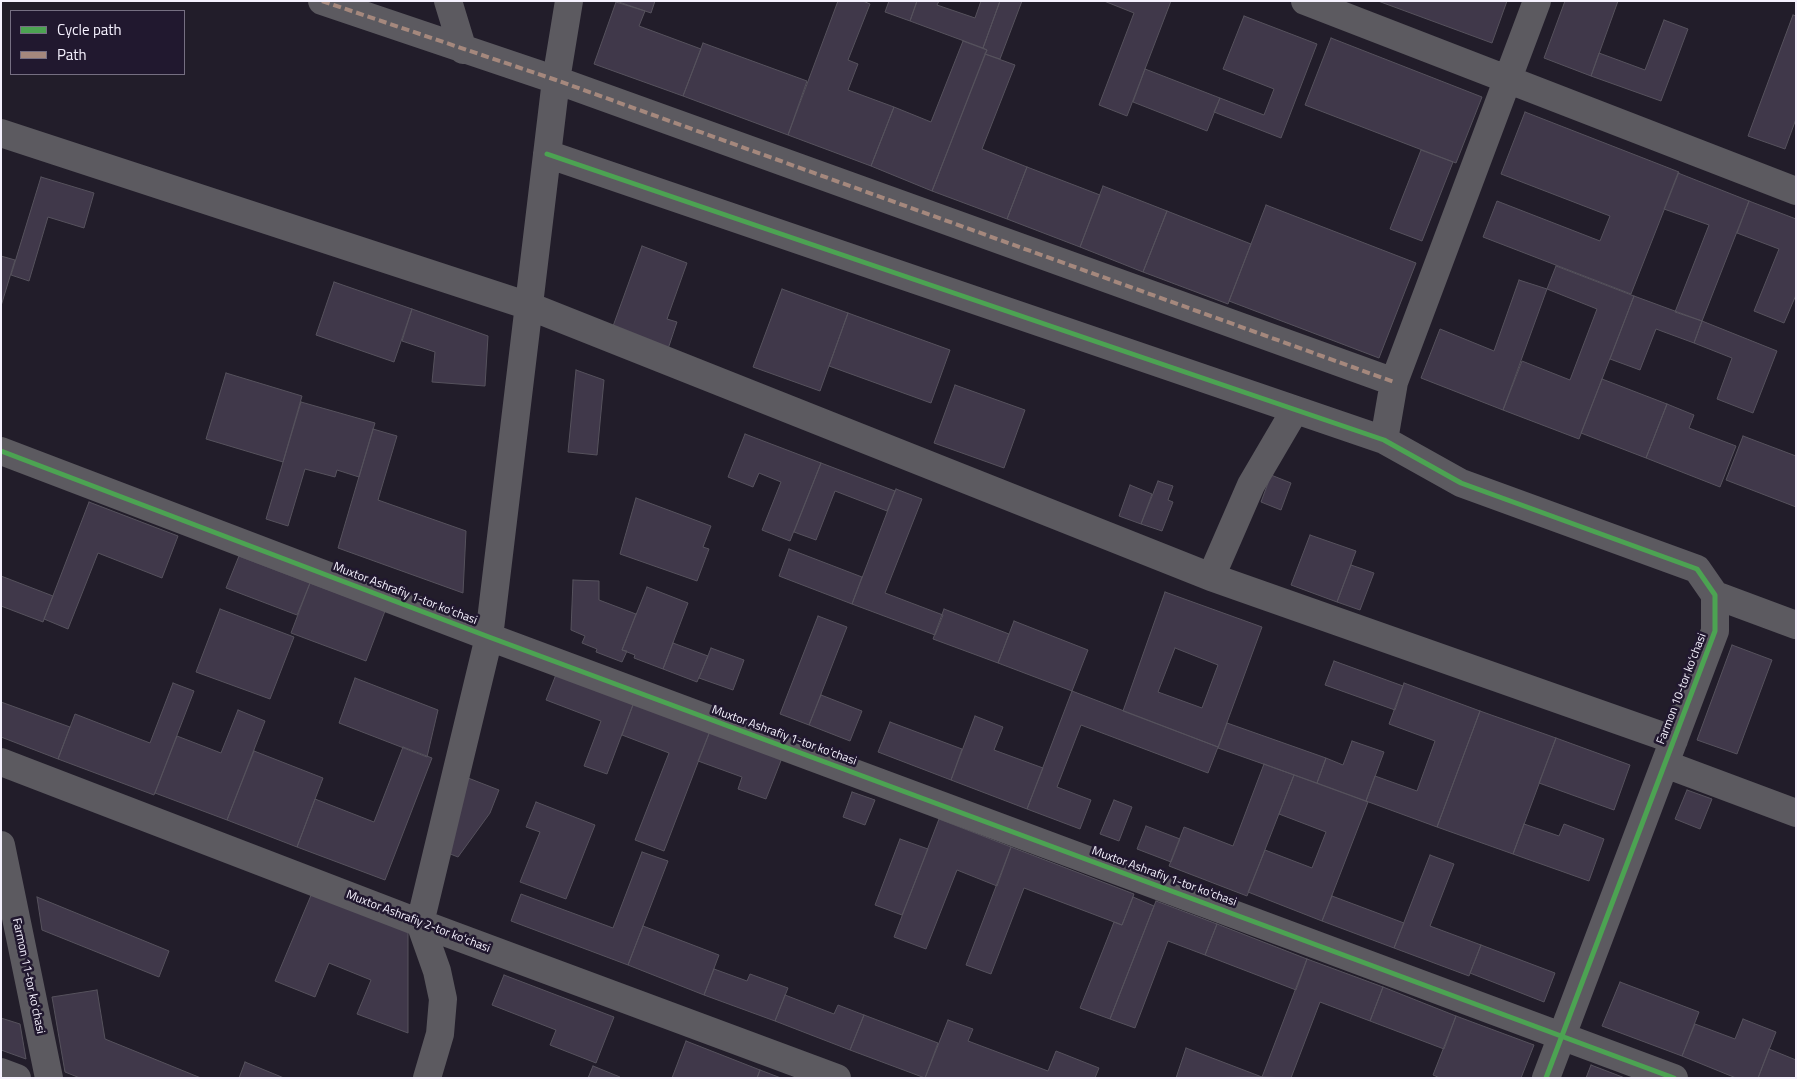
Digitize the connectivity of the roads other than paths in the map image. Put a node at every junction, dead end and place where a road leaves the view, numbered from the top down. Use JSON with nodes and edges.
{"nodes":[{"id":1,"x":322,"y":1,"type":"edge"},
{"id":2,"x":448,"y":1,"type":"edge"},
{"id":3,"x":569,"y":1,"type":"edge"},
{"id":4,"x":1305,"y":1,"type":"edge"},
{"id":5,"x":1537,"y":1,"type":"edge"},
{"id":6,"x":463,"y":50,"type":"junction"},
{"id":7,"x":556,"y":80,"type":"junction"},
{"id":8,"x":1508,"y":80,"type":"junction"},
{"id":9,"x":1,"y":133,"type":"edge"},
{"id":10,"x":547,"y":154,"type":"junction"},
{"id":11,"x":1795,"y":188,"type":"edge"},
{"id":12,"x":528,"y":306,"type":"junction"},
{"id":13,"x":1394,"y":382,"type":"junction"},
{"id":14,"x":1295,"y":410,"type":"junction"},
{"id":15,"x":1384,"y":440,"type":"junction"},
{"id":16,"x":1,"y":451,"type":"edge"},
{"id":17,"x":1210,"y":577,"type":"junction"},
{"id":18,"x":1715,"y":595,"type":"junction"},
{"id":19,"x":1796,"y":625,"type":"edge"},
{"id":20,"x":489,"y":637,"type":"junction"},
{"id":21,"x":1669,"y":752,"type":"junction"},
{"id":22,"x":1,"y":762,"type":"edge"},
{"id":23,"x":1796,"y":813,"type":"edge"},
{"id":24,"x":1,"y":845,"type":"edge"},
{"id":25,"x":420,"y":923,"type":"junction"},
{"id":26,"x":1562,"y":1036,"type":"junction"},
{"id":27,"x":1,"y":1072,"type":"edge"},
{"id":28,"x":17,"y":1078,"type":"edge"},
{"id":29,"x":49,"y":1078,"type":"edge"},
{"id":30,"x":427,"y":1078,"type":"edge"},
{"id":31,"x":837,"y":1078,"type":"edge"},
{"id":32,"x":1546,"y":1078,"type":"edge"},
{"id":33,"x":1674,"y":1078,"type":"edge"}],
"edges":[{"from":1,"to":6,"type":"street"},
{"from":2,"to":6,"type":"street"},
{"from":3,"to":7,"type":"street"},
{"from":4,"to":8,"type":"street"},
{"from":5,"to":8,"type":"street"},
{"from":6,"to":7,"type":"street"},
{"from":7,"to":10,"type":"street"},
{"from":7,"to":13,"type":"street"},
{"from":8,"to":11,"type":"street"},
{"from":8,"to":13,"type":"street"},
{"from":9,"to":12,"type":"street"},
{"from":10,"to":12,"type":"street"},
{"from":10,"to":14,"type":"street"},
{"from":12,"to":17,"type":"street"},
{"from":12,"to":20,"type":"street"},
{"from":13,"to":15,"type":"street"},
{"from":14,"to":15,"type":"street"},
{"from":14,"to":17,"type":"street"},
{"from":15,"to":18,"type":"street"},
{"from":16,"to":20,"type":"street","name":"Muxtor Ashrafiy 1-tor koʻchasi"},
{"from":17,"to":21,"type":"street"},
{"from":18,"to":19,"type":"street"},
{"from":18,"to":21,"type":"street","name":"Farmon 10-tor koʻchasi"},
{"from":20,"to":25,"type":"street"},
{"from":20,"to":26,"type":"street","name":"Muxtor Ashrafiy 1-tor koʻchasi"},
{"from":21,"to":23,"type":"street"},
{"from":21,"to":26,"type":"street","name":"Farmon 10-tor koʻchasi"},
{"from":22,"to":25,"type":"street","name":"Muxtor Ashrafiy 2-tor koʻchasi"},
{"from":24,"to":29,"type":"street","name":"Farmon 11-tor koʻchasi"},
{"from":25,"to":30,"type":"street"},
{"from":25,"to":31,"type":"street","name":"Muxtor Ashrafiy 2-tor koʻchasi"},
{"from":26,"to":32,"type":"street","name":"Farmon 10-tor koʻchasi"},
{"from":26,"to":33,"type":"street","name":"Muxtor Ashrafiy 1-tor koʻchasi"},
{"from":27,"to":28,"type":"street"}]}
